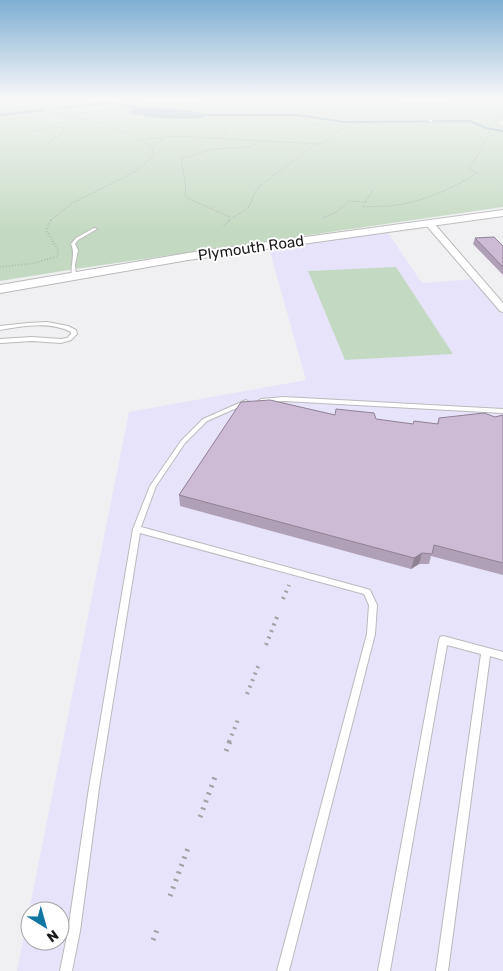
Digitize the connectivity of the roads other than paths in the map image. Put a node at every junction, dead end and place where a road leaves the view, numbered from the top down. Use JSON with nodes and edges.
{"nodes":[{"id":1,"x":503,"y":213,"type":"edge"},
{"id":2,"x":429,"y":223,"type":"junction"},
{"id":3,"x":95,"y":229,"type":"dead end"},
{"id":4,"x":74,"y":275,"type":"junction"},
{"id":5,"x":0,"y":289,"type":"edge"},
{"id":6,"x":503,"y":310,"type":"edge"},
{"id":7,"x":0,"y":328,"type":"edge"},
{"id":8,"x":0,"y":341,"type":"edge"},
{"id":9,"x":503,"y":411,"type":"edge"},
{"id":10,"x":137,"y":529,"type":"junction"},
{"id":11,"x":486,"y":653,"type":"junction"},
{"id":12,"x":503,"y":656,"type":"edge"},
{"id":13,"x":66,"y":971,"type":"edge"},
{"id":14,"x":283,"y":971,"type":"edge"},
{"id":15,"x":384,"y":971,"type":"edge"},
{"id":16,"x":442,"y":971,"type":"edge"}],
"edges":[{"from":1,"to":2,"type":"street","name":"Plymouth Road"},
{"from":2,"to":4,"type":"street","name":"Plymouth Road"},
{"from":2,"to":6,"type":"street"},
{"from":3,"to":4,"type":"lane"},
{"from":4,"to":5,"type":"street","name":"Plymouth Road"},
{"from":7,"to":8,"type":"lane"},
{"from":9,"to":10,"type":"lane"},
{"from":10,"to":13,"type":"lane"},
{"from":10,"to":14,"type":"lane"},
{"from":11,"to":12,"type":"lane"},
{"from":11,"to":15,"type":"lane"},
{"from":11,"to":16,"type":"lane"}]}
